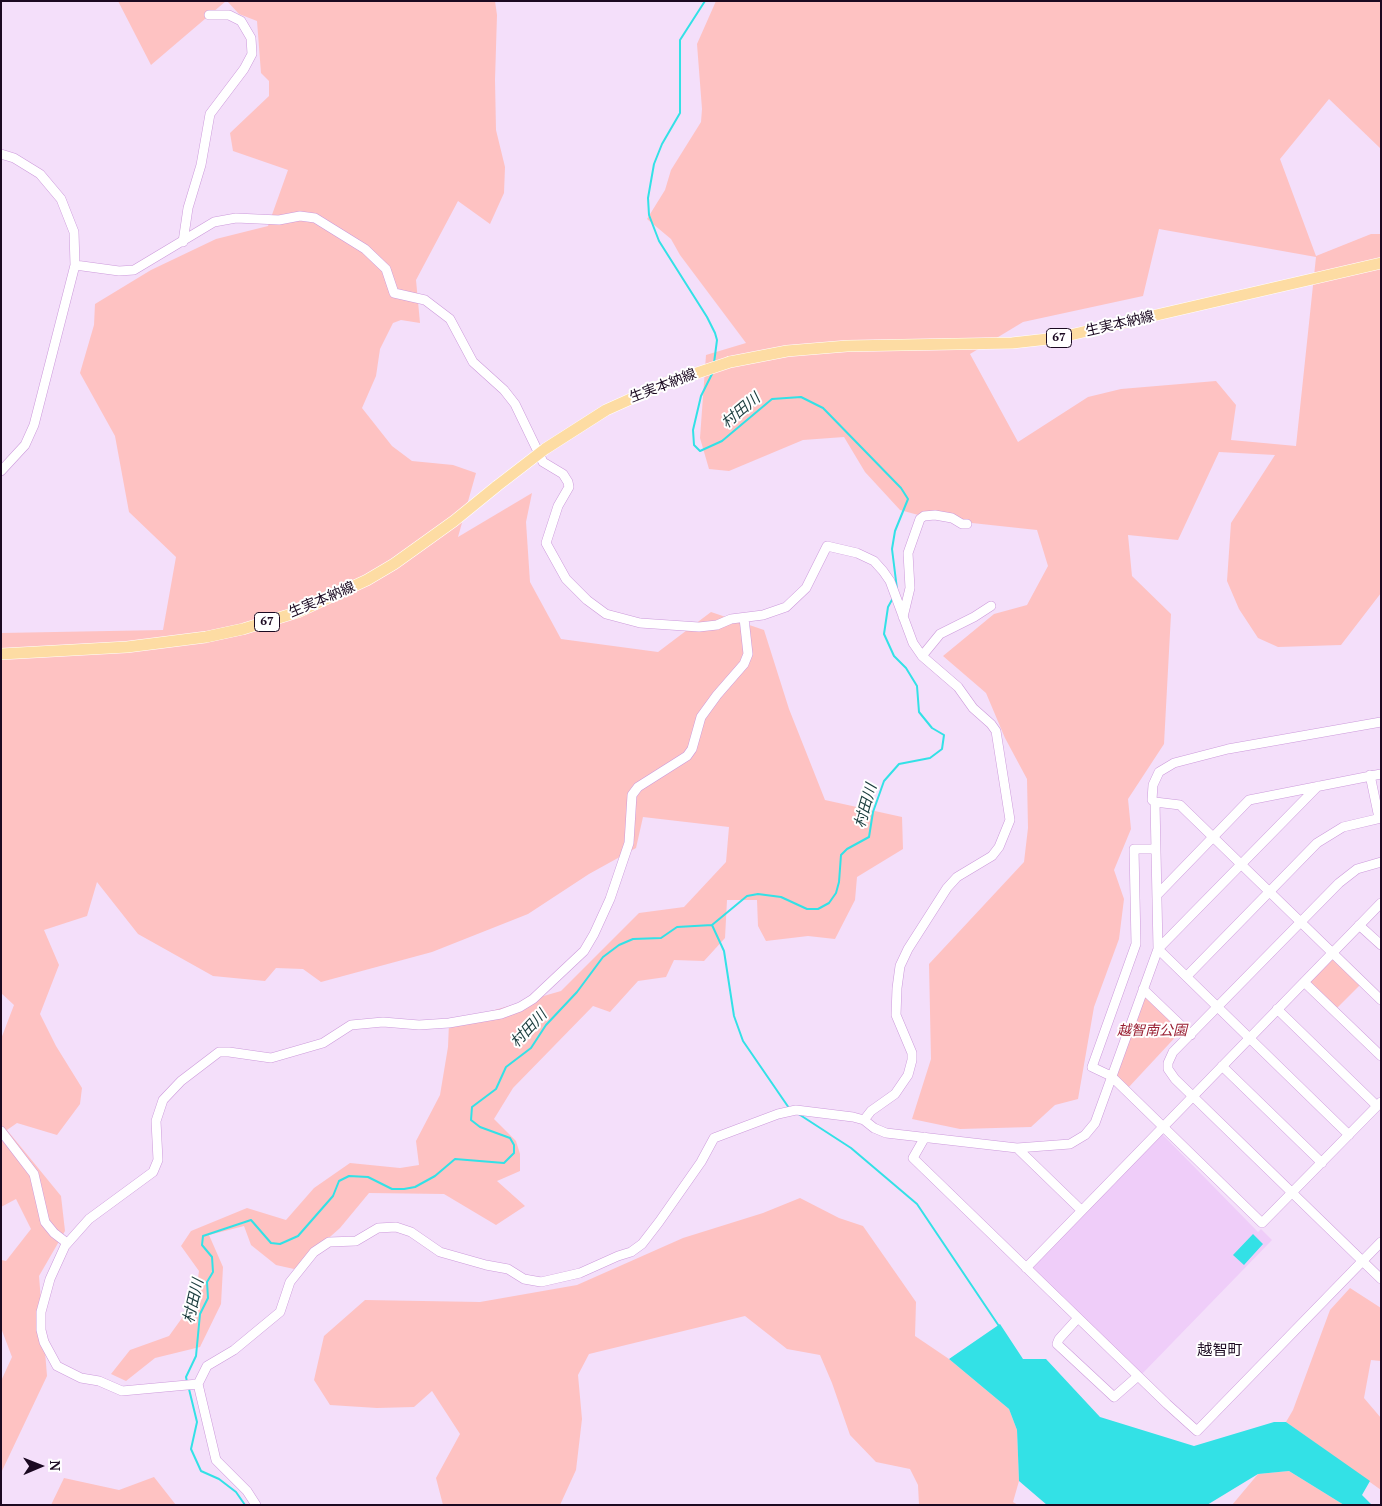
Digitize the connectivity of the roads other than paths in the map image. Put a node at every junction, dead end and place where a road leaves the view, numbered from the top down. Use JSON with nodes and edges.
{"nodes":[{"id":1,"x":209,"y":15,"type":"dead end"},
{"id":2,"x":1,"y":154,"type":"edge"},
{"id":3,"x":183,"y":242,"type":"junction"},
{"id":4,"x":1381,"y":263,"type":"edge"},
{"id":5,"x":75,"y":265,"type":"junction"},
{"id":6,"x":1,"y":471,"type":"edge"},
{"id":7,"x":967,"y":524,"type":"dead end"},
{"id":8,"x":991,"y":606,"type":"dead end"},
{"id":9,"x":902,"y":614,"type":"junction"},
{"id":10,"x":744,"y":618,"type":"junction"},
{"id":11,"x":1,"y":654,"type":"edge"},
{"id":12,"x":922,"y":656,"type":"junction"},
{"id":13,"x":1381,"y":722,"type":"edge"},
{"id":14,"x":1381,"y":774,"type":"edge"},
{"id":15,"x":1370,"y":775,"type":"junction"},
{"id":16,"x":1318,"y":786,"type":"junction"},
{"id":17,"x":1155,"y":802,"type":"junction"},
{"id":18,"x":1380,"y":818,"type":"edge"},
{"id":19,"x":1213,"y":837,"type":"junction"},
{"id":20,"x":1156,"y":849,"type":"junction"},
{"id":21,"x":1381,"y":862,"type":"edge"},
{"id":22,"x":1241,"y":864,"type":"junction"},
{"id":23,"x":1269,"y":892,"type":"junction"},
{"id":24,"x":1157,"y":895,"type":"junction"},
{"id":25,"x":1381,"y":903,"type":"edge"},
{"id":26,"x":1300,"y":922,"type":"junction"},
{"id":27,"x":1359,"y":925,"type":"junction"},
{"id":28,"x":1381,"y":946,"type":"edge"},
{"id":29,"x":1158,"y":948,"type":"junction"},
{"id":30,"x":1332,"y":953,"type":"junction"},
{"id":31,"x":1187,"y":976,"type":"junction"},
{"id":32,"x":1304,"y":982,"type":"junction"},
{"id":33,"x":1143,"y":989,"type":"junction"},
{"id":34,"x":1381,"y":1000,"type":"edge"},
{"id":35,"x":1218,"y":1006,"type":"junction"},
{"id":36,"x":1277,"y":1009,"type":"junction"},
{"id":37,"x":1191,"y":1035,"type":"junction"},
{"id":38,"x":1250,"y":1037,"type":"junction"},
{"id":39,"x":1381,"y":1056,"type":"edge"},
{"id":40,"x":1222,"y":1066,"type":"junction"},
{"id":41,"x":1111,"y":1076,"type":"junction"},
{"id":42,"x":1193,"y":1096,"type":"junction"},
{"id":43,"x":1379,"y":1104,"type":"edge"},
{"id":44,"x":864,"y":1120,"type":"junction"},
{"id":45,"x":1163,"y":1126,"type":"junction"},
{"id":46,"x":1,"y":1131,"type":"edge"},
{"id":47,"x":1349,"y":1135,"type":"junction"},
{"id":48,"x":925,"y":1137,"type":"junction"},
{"id":49,"x":1017,"y":1148,"type":"junction"},
{"id":50,"x":1322,"y":1163,"type":"junction"},
{"id":51,"x":1293,"y":1193,"type":"junction"},
{"id":52,"x":1080,"y":1210,"type":"junction"},
{"id":53,"x":1381,"y":1242,"type":"edge"},
{"id":54,"x":67,"y":1243,"type":"junction"},
{"id":55,"x":1362,"y":1261,"type":"junction"},
{"id":56,"x":1026,"y":1268,"type":"junction"},
{"id":57,"x":1381,"y":1279,"type":"edge"},
{"id":58,"x":1078,"y":1318,"type":"junction"},
{"id":59,"x":1138,"y":1376,"type":"junction"},
{"id":60,"x":198,"y":1384,"type":"junction"},
{"id":61,"x":256,"y":1505,"type":"edge"}],
"edges":[{"from":1,"to":3,"type":"street"},
{"from":2,"to":5,"type":"street"},
{"from":3,"to":5,"type":"street"},
{"from":3,"to":10,"type":"street"},
{"from":4,"to":11,"type":"main road","name":"生実本納線","number":"67","bridge":true},
{"from":5,"to":6,"type":"street"},
{"from":7,"to":9,"type":"street"},
{"from":8,"to":12,"type":"street"},
{"from":9,"to":10,"type":"street"},
{"from":9,"to":12,"type":"street"},
{"from":10,"to":54,"type":"street"},
{"from":12,"to":44,"type":"street"},
{"from":13,"to":17,"type":"street"},
{"from":14,"to":15,"type":"street"},
{"from":15,"to":16,"type":"street"},
{"from":15,"to":18,"type":"street"},
{"from":16,"to":19,"type":"street"},
{"from":16,"to":22,"type":"street"},
{"from":17,"to":19,"type":"street"},
{"from":17,"to":20,"type":"street"},
{"from":18,"to":23,"type":"street"},
{"from":19,"to":22,"type":"street"},
{"from":19,"to":24,"type":"street"},
{"from":20,"to":24,"type":"street"},
{"from":20,"to":41,"type":"street"},
{"from":21,"to":26,"type":"street"},
{"from":22,"to":23,"type":"street"},
{"from":22,"to":29,"type":"street"},
{"from":23,"to":26,"type":"street"},
{"from":23,"to":31,"type":"street"},
{"from":24,"to":29,"type":"street"},
{"from":25,"to":27,"type":"street"},
{"from":26,"to":30,"type":"street"},
{"from":26,"to":35,"type":"street"},
{"from":27,"to":28,"type":"street"},
{"from":27,"to":30,"type":"street"},
{"from":29,"to":31,"type":"street"},
{"from":29,"to":33,"type":"street"},
{"from":30,"to":32,"type":"street"},
{"from":30,"to":34,"type":"street"},
{"from":31,"to":35,"type":"street"},
{"from":32,"to":36,"type":"street"},
{"from":32,"to":39,"type":"street"},
{"from":33,"to":37,"type":"street"},
{"from":33,"to":41,"type":"street"},
{"from":35,"to":37,"type":"street"},
{"from":35,"to":38,"type":"street"},
{"from":36,"to":38,"type":"street"},
{"from":36,"to":43,"type":"street"},
{"from":37,"to":42,"type":"street"},
{"from":38,"to":40,"type":"street"},
{"from":38,"to":47,"type":"street"},
{"from":40,"to":42,"type":"street"},
{"from":40,"to":50,"type":"street"},
{"from":41,"to":45,"type":"street"},
{"from":41,"to":49,"type":"street"},
{"from":42,"to":45,"type":"street"},
{"from":42,"to":51,"type":"street"},
{"from":43,"to":47,"type":"street"},
{"from":44,"to":48,"type":"street"},
{"from":44,"to":60,"type":"street"},
{"from":45,"to":51,"type":"street"},
{"from":45,"to":52,"type":"street"},
{"from":46,"to":54,"type":"street"},
{"from":47,"to":50,"type":"street"},
{"from":48,"to":49,"type":"street"},
{"from":48,"to":56,"type":"street"},
{"from":49,"to":52,"type":"street"},
{"from":50,"to":51,"type":"street"},
{"from":51,"to":55,"type":"street"},
{"from":52,"to":56,"type":"street"},
{"from":53,"to":55,"type":"street"},
{"from":54,"to":60,"type":"street"},
{"from":55,"to":57,"type":"street"},
{"from":55,"to":59,"type":"street"},
{"from":56,"to":58,"type":"street"},
{"from":58,"to":59,"type":"street"},
{"from":58,"to":59,"type":"street"},
{"from":60,"to":61,"type":"street"}]}
